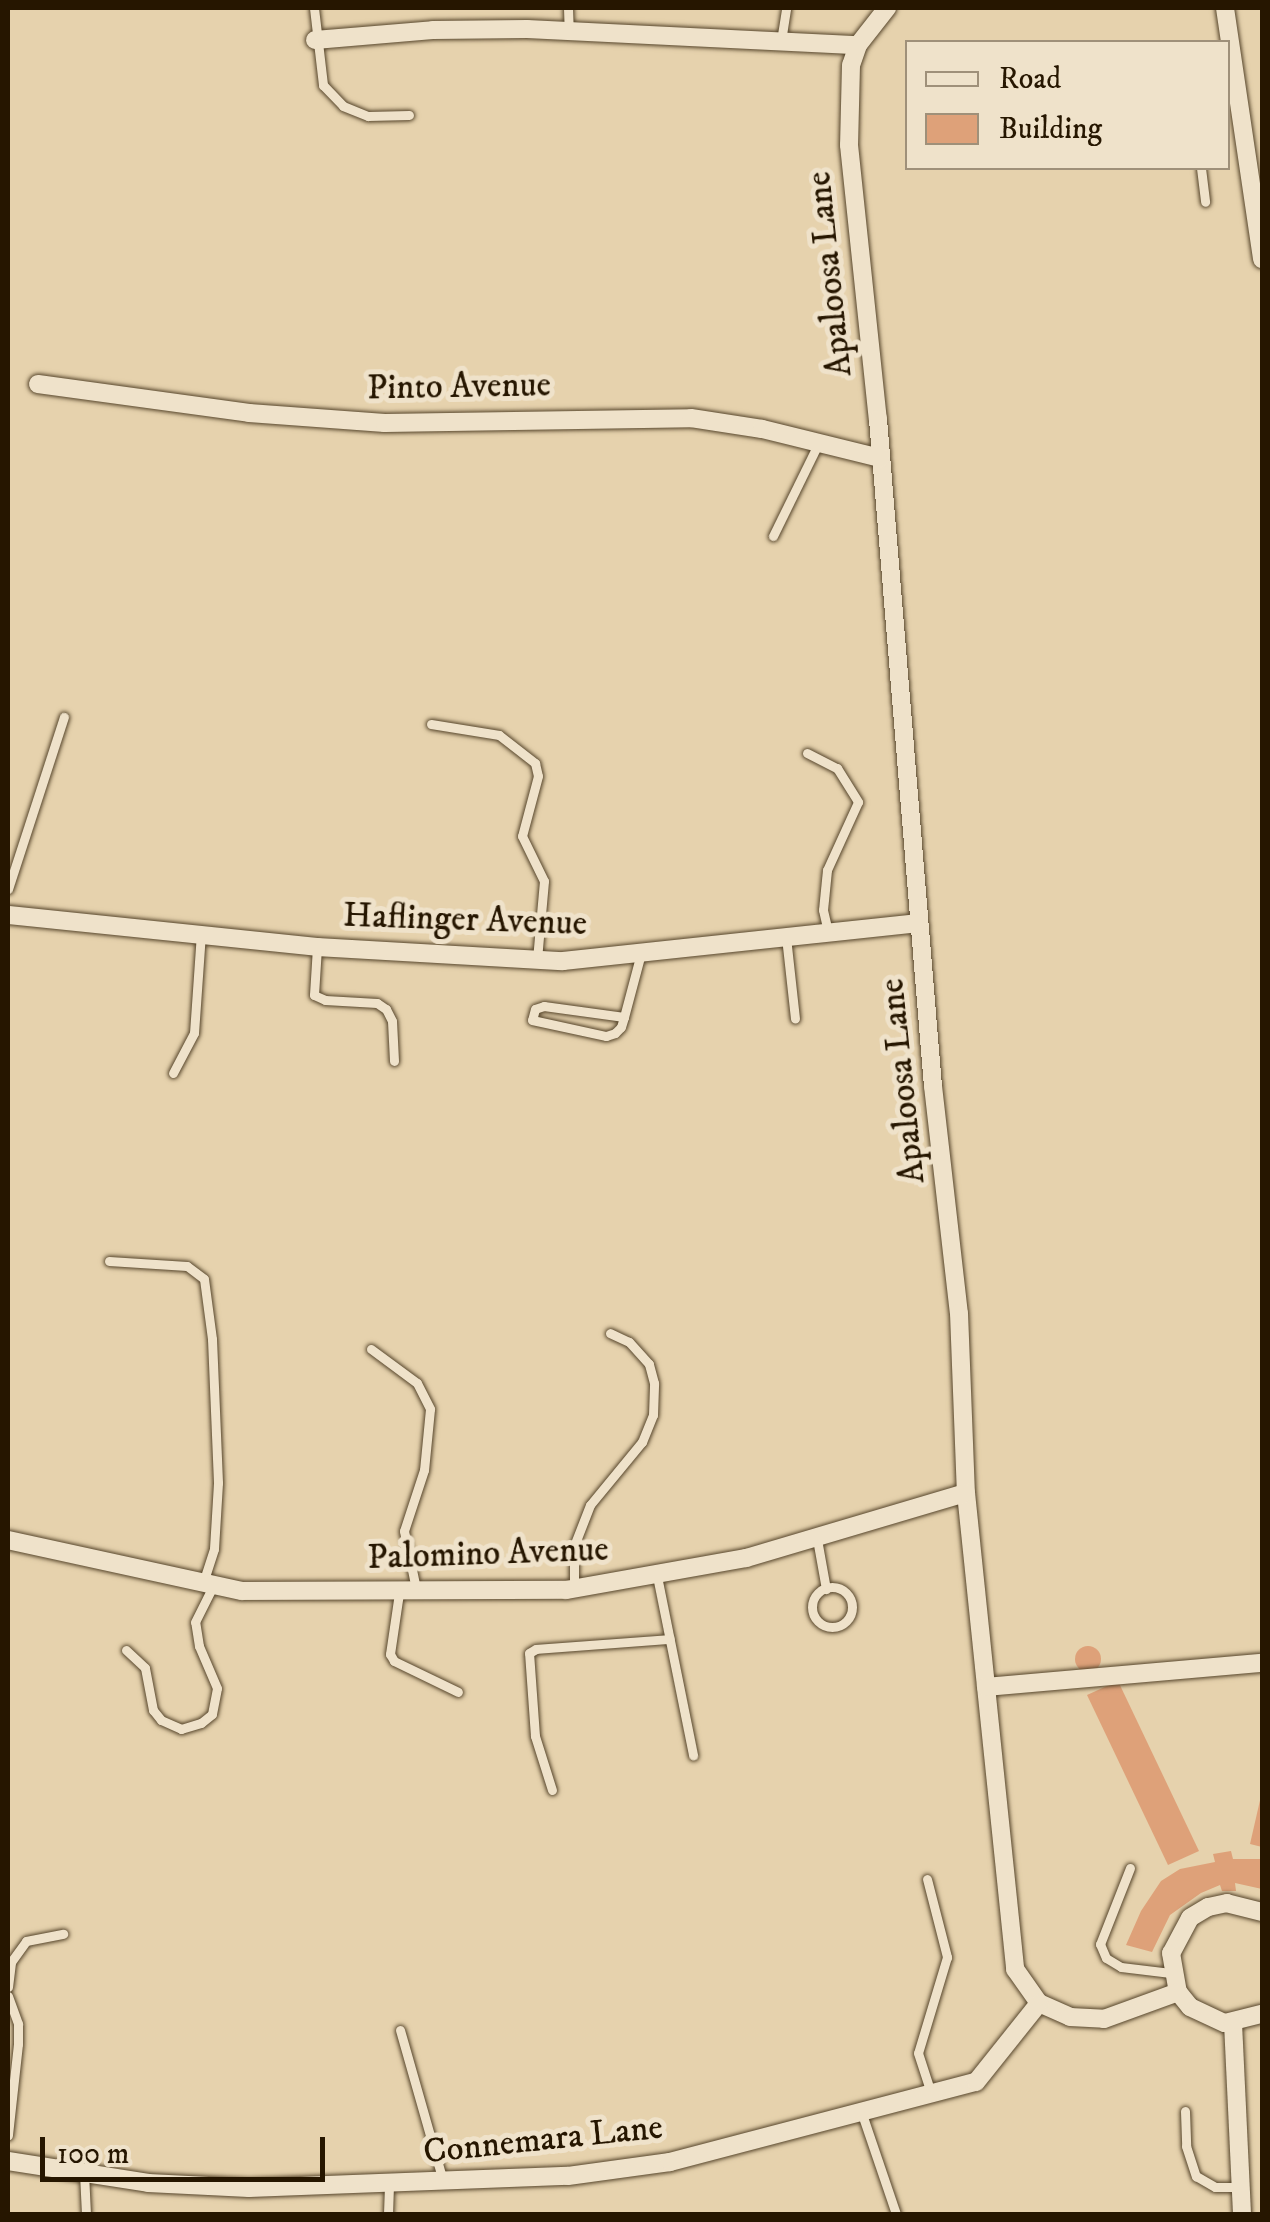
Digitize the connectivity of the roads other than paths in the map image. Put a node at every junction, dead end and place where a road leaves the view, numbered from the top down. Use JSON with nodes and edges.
{"nodes":[{"id":1,"x":314,"y":8,"type":"edge"},
{"id":2,"x":568,"y":8,"type":"edge"},
{"id":3,"x":786,"y":8,"type":"edge"},
{"id":4,"x":887,"y":8,"type":"edge"},
{"id":5,"x":1225,"y":8,"type":"edge"},
{"id":6,"x":568,"y":30,"type":"junction"},
{"id":7,"x":314,"y":40,"type":"junction"},
{"id":8,"x":1228,"y":40,"type":"edge"},
{"id":9,"x":781,"y":41,"type":"junction"},
{"id":10,"x":858,"y":45,"type":"junction"},
{"id":11,"x":1230,"y":57,"type":"edge"},
{"id":12,"x":409,"y":115,"type":"dead end"},
{"id":13,"x":1201,"y":170,"type":"edge"},
{"id":14,"x":1205,"y":202,"type":"dead end"},
{"id":15,"x":1262,"y":259,"type":"edge"},
{"id":16,"x":38,"y":384,"type":"dead end"},
{"id":17,"x":818,"y":444,"type":"junction"},
{"id":18,"x":880,"y":458,"type":"junction"},
{"id":19,"x":773,"y":536,"type":"dead end"},
{"id":20,"x":64,"y":717,"type":"dead end"},
{"id":21,"x":431,"y":724,"type":"dead end"},
{"id":22,"x":807,"y":753,"type":"dead end"},
{"id":23,"x":8,"y":889,"type":"edge"},
{"id":24,"x":8,"y":914,"type":"edge"},
{"id":25,"x":919,"y":922,"type":"junction"},
{"id":26,"x":828,"y":932,"type":"junction"},
{"id":27,"x":201,"y":934,"type":"junction"},
{"id":28,"x":786,"y":937,"type":"junction"},
{"id":29,"x":317,"y":946,"type":"junction"},
{"id":30,"x":640,"y":953,"type":"junction"},
{"id":31,"x":538,"y":959,"type":"junction"},
{"id":32,"x":624,"y":1017,"type":"junction"},
{"id":33,"x":795,"y":1019,"type":"dead end"},
{"id":34,"x":394,"y":1061,"type":"dead end"},
{"id":35,"x":173,"y":1073,"type":"dead end"},
{"id":36,"x":109,"y":1262,"type":"dead end"},
{"id":37,"x":610,"y":1333,"type":"dead end"},
{"id":38,"x":371,"y":1349,"type":"dead end"},
{"id":39,"x":966,"y":1493,"type":"junction"},
{"id":40,"x":817,"y":1539,"type":"junction"},
{"id":41,"x":8,"y":1540,"type":"edge"},
{"id":42,"x":657,"y":1576,"type":"junction"},
{"id":43,"x":208,"y":1584,"type":"junction"},
{"id":44,"x":574,"y":1589,"type":"junction"},
{"id":45,"x":826,"y":1589,"type":"junction"},
{"id":46,"x":408,"y":1593,"type":"junction"},
{"id":47,"x":670,"y":1639,"type":"junction"},
{"id":48,"x":126,"y":1650,"type":"dead end"},
{"id":49,"x":1262,"y":1663,"type":"edge"},
{"id":50,"x":986,"y":1686,"type":"junction"},
{"id":51,"x":458,"y":1692,"type":"dead end"},
{"id":52,"x":693,"y":1755,"type":"dead end"},
{"id":53,"x":552,"y":1790,"type":"dead end"},
{"id":54,"x":1130,"y":1868,"type":"dead end"},
{"id":55,"x":927,"y":1879,"type":"dead end"},
{"id":56,"x":1262,"y":1912,"type":"edge"},
{"id":57,"x":63,"y":1934,"type":"dead end"},
{"id":58,"x":1171,"y":1973,"type":"junction"},
{"id":59,"x":8,"y":1987,"type":"edge"},
{"id":60,"x":1178,"y":1992,"type":"junction"},
{"id":61,"x":8,"y":1996,"type":"edge"},
{"id":62,"x":1039,"y":2003,"type":"junction"},
{"id":63,"x":1262,"y":2014,"type":"edge"},
{"id":64,"x":1234,"y":2023,"type":"junction"},
{"id":65,"x":400,"y":2030,"type":"dead end"},
{"id":66,"x":932,"y":2096,"type":"junction"},
{"id":67,"x":1185,"y":2111,"type":"dead end"},
{"id":68,"x":862,"y":2114,"type":"junction"},
{"id":69,"x":8,"y":2135,"type":"edge"},
{"id":70,"x":8,"y":2161,"type":"edge"},
{"id":71,"x":84,"y":2173,"type":"junction"},
{"id":72,"x":444,"y":2184,"type":"junction"},
{"id":73,"x":389,"y":2186,"type":"junction"},
{"id":74,"x":1242,"y":2188,"type":"junction"},
{"id":75,"x":86,"y":2214,"type":"edge"},
{"id":76,"x":388,"y":2214,"type":"edge"},
{"id":77,"x":896,"y":2214,"type":"edge"},
{"id":78,"x":1242,"y":2214,"type":"edge"}],
"edges":[{"from":1,"to":7,"type":"lane"},
{"from":2,"to":6,"type":"lane"},
{"from":3,"to":9,"type":"lane"},
{"from":4,"to":10,"type":"street","name":"Apaloosa Lane"},
{"from":5,"to":8,"type":"street"},
{"from":6,"to":7,"type":"street"},
{"from":6,"to":9,"type":"street"},
{"from":7,"to":12,"type":"lane"},
{"from":9,"to":10,"type":"street"},
{"from":10,"to":18,"type":"street","name":"Apaloosa Lane"},
{"from":11,"to":15,"type":"street"},
{"from":13,"to":14,"type":"lane"},
{"from":16,"to":17,"type":"street","name":"Pinto Avenue"},
{"from":17,"to":18,"type":"street","name":"Pinto Avenue"},
{"from":17,"to":19,"type":"lane"},
{"from":18,"to":25,"type":"street","name":"Apaloosa Lane"},
{"from":20,"to":23,"type":"lane"},
{"from":21,"to":31,"type":"lane"},
{"from":22,"to":26,"type":"lane"},
{"from":24,"to":27,"type":"street","name":"Haflinger Avenue"},
{"from":25,"to":26,"type":"street","name":"Haflinger Avenue"},
{"from":25,"to":39,"type":"street","name":"Apaloosa Lane"},
{"from":26,"to":28,"type":"street","name":"Haflinger Avenue"},
{"from":27,"to":29,"type":"street","name":"Haflinger Avenue"},
{"from":27,"to":35,"type":"lane"},
{"from":28,"to":30,"type":"street","name":"Haflinger Avenue"},
{"from":28,"to":33,"type":"lane"},
{"from":29,"to":31,"type":"street","name":"Haflinger Avenue"},
{"from":29,"to":34,"type":"lane"},
{"from":30,"to":31,"type":"street","name":"Haflinger Avenue"},
{"from":30,"to":32,"type":"lane"},
{"from":32,"to":32,"type":"lane"},
{"from":36,"to":43,"type":"lane"},
{"from":37,"to":44,"type":"lane"},
{"from":38,"to":46,"type":"lane"},
{"from":39,"to":40,"type":"street","name":"Palomino Avenue"},
{"from":39,"to":50,"type":"street","name":"Apaloosa Lane"},
{"from":40,"to":42,"type":"street","name":"Palomino Avenue"},
{"from":40,"to":45,"type":"lane"},
{"from":41,"to":43,"type":"street","name":"Palomino Avenue"},
{"from":42,"to":44,"type":"street","name":"Palomino Avenue"},
{"from":42,"to":47,"type":"lane"},
{"from":43,"to":46,"type":"street","name":"Palomino Avenue"},
{"from":43,"to":48,"type":"lane"},
{"from":44,"to":46,"type":"street","name":"Palomino Avenue"},
{"from":45,"to":45,"type":"lane"},
{"from":46,"to":51,"type":"lane"},
{"from":47,"to":52,"type":"lane"},
{"from":47,"to":53,"type":"lane"},
{"from":49,"to":50,"type":"street"},
{"from":50,"to":62,"type":"street","name":"Apaloosa Lane"},
{"from":54,"to":58,"type":"lane"},
{"from":55,"to":66,"type":"lane"},
{"from":56,"to":58,"type":"street"},
{"from":57,"to":59,"type":"lane"},
{"from":58,"to":60,"type":"street"},
{"from":60,"to":62,"type":"street"},
{"from":60,"to":64,"type":"street"},
{"from":61,"to":69,"type":"lane"},
{"from":62,"to":66,"type":"street","name":"Connemara Lane"},
{"from":63,"to":64,"type":"street"},
{"from":64,"to":74,"type":"street"},
{"from":65,"to":72,"type":"lane"},
{"from":66,"to":68,"type":"street","name":"Connemara Lane"},
{"from":67,"to":74,"type":"lane"},
{"from":68,"to":72,"type":"street","name":"Connemara Lane"},
{"from":68,"to":77,"type":"lane"},
{"from":70,"to":71,"type":"street","name":"Connemara Lane"},
{"from":71,"to":73,"type":"street","name":"Connemara Lane"},
{"from":71,"to":75,"type":"lane"},
{"from":72,"to":73,"type":"street","name":"Connemara Lane"},
{"from":73,"to":76,"type":"lane"},
{"from":74,"to":78,"type":"street"}]}
